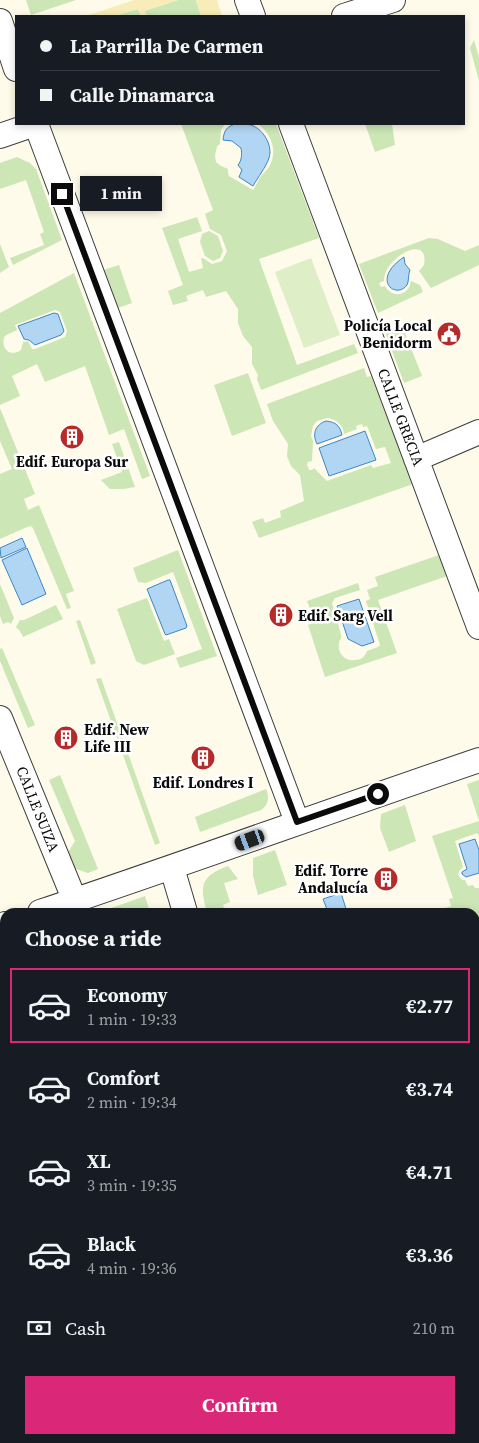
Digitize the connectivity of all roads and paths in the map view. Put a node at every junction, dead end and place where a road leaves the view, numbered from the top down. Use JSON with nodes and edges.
{"nodes":[{"id":1,"x":247,"y":0,"type":"edge"},
{"id":2,"x":393,"y":0,"type":"edge"},
{"id":3,"x":253,"y":15,"type":"edge"},
{"id":4,"x":347,"y":15,"type":"edge"},
{"id":5,"x":0,"y":21,"type":"edge"},
{"id":6,"x":15,"y":65,"type":"edge"},
{"id":7,"x":33,"y":125,"type":"edge"},
{"id":8,"x":36,"y":125,"type":"edge"},
{"id":9,"x":290,"y":125,"type":"edge"},
{"id":10,"x":0,"y":136,"type":"edge"},
{"id":11,"x":479,"y":432,"type":"edge"},
{"id":12,"x":416,"y":459,"type":"junction"},
{"id":13,"x":479,"y":627,"type":"edge"},
{"id":14,"x":0,"y":718,"type":"edge"},
{"id":15,"x":479,"y":760,"type":"edge"},
{"id":16,"x":297,"y":822,"type":"junction"},
{"id":17,"x":172,"y":868,"type":"junction"},
{"id":18,"x":75,"y":901,"type":"junction"},
{"id":19,"x":53,"y":908,"type":"edge"},
{"id":20,"x":184,"y":908,"type":"edge"}],
"edges":[{"from":1,"to":3,"type":"street"},
{"from":2,"to":4,"type":"street"},
{"from":5,"to":6,"type":"street"},
{"from":7,"to":10,"type":"street"},
{"from":8,"to":16,"type":"street"},
{"from":9,"to":12,"type":"street","name":"CALLE GRECIA"},
{"from":11,"to":12,"type":"street"},
{"from":12,"to":13,"type":"street","name":"CALLE GRECIA"},
{"from":14,"to":18,"type":"street","name":"CALLE SUIZA"},
{"from":15,"to":16,"type":"street"},
{"from":16,"to":17,"type":"street"},
{"from":17,"to":18,"type":"street"},
{"from":17,"to":20,"type":"street"},
{"from":18,"to":19,"type":"street"}]}
